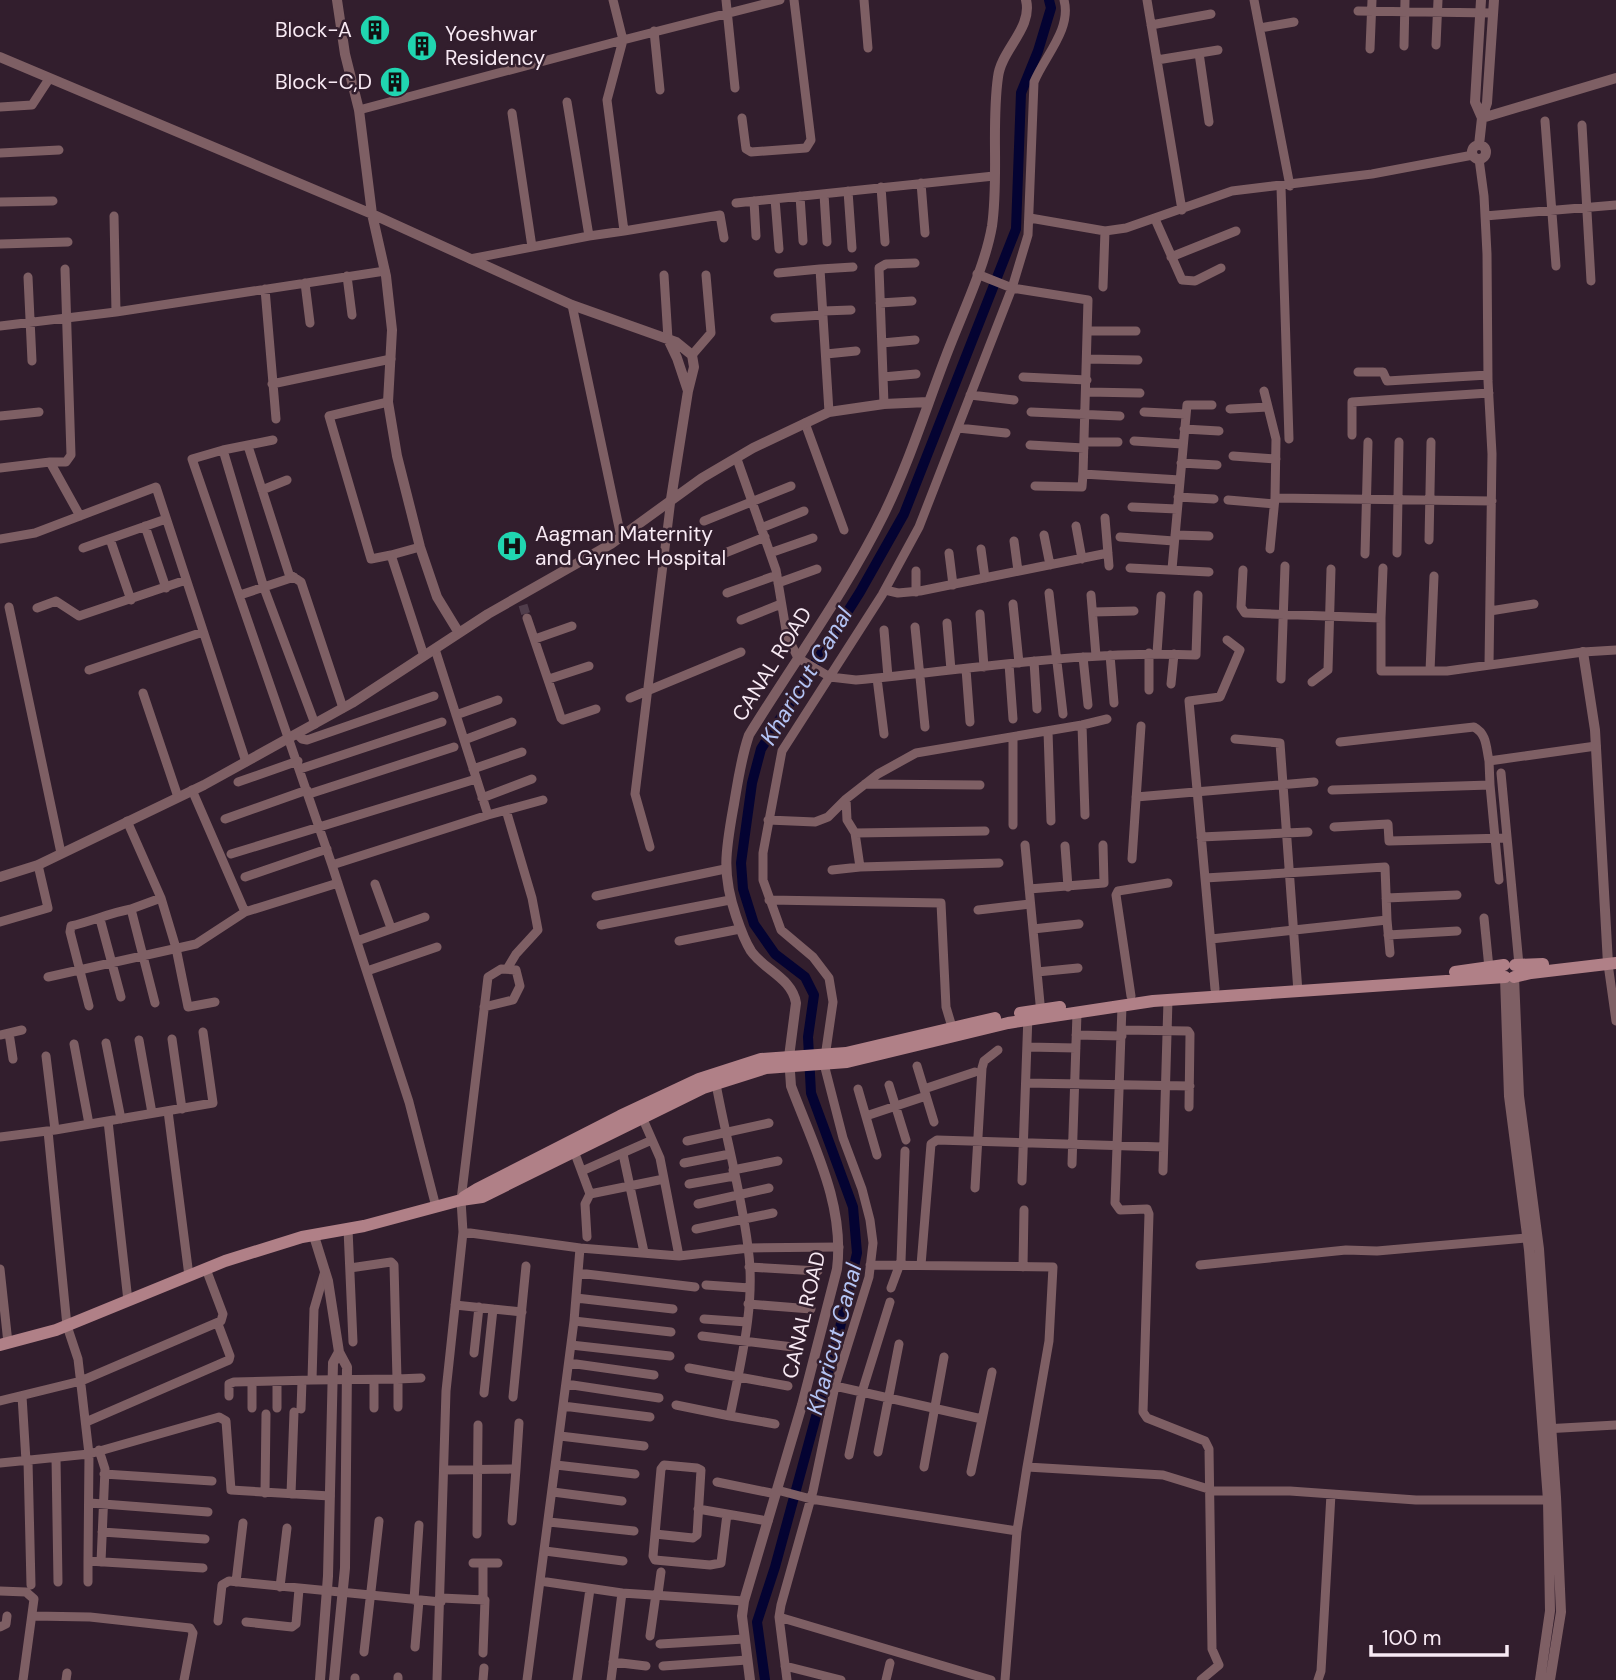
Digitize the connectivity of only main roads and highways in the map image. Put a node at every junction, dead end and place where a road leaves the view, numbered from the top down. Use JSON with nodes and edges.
{"nodes":[{"id":1,"x":1612,"y":961,"type":"edge"},
{"id":2,"x":1512,"y":970,"type":"junction"},
{"id":3,"x":1298,"y":988,"type":"junction"},
{"id":4,"x":1127,"y":1001,"type":"junction"},
{"id":5,"x":1034,"y":1015,"type":"junction"},
{"id":6,"x":791,"y":1061,"type":"junction"},
{"id":7,"x":824,"y":1061,"type":"junction"},
{"id":8,"x":461,"y":1200,"type":"junction"},
{"id":9,"x":4,"y":1344,"type":"edge"}],
"edges":[{"from":1,"to":2,"type":"main road"},
{"from":2,"to":3,"type":"main road"},
{"from":2,"to":3,"type":"main road"},
{"from":3,"to":4,"type":"main road"},
{"from":3,"to":4,"type":"main road"},
{"from":4,"to":5,"type":"main road"},
{"from":4,"to":5,"type":"main road"},
{"from":5,"to":7,"type":"main road"},
{"from":5,"to":7,"type":"main road"},
{"from":6,"to":7,"type":"main road"},
{"from":6,"to":8,"type":"main road"},
{"from":6,"to":8,"type":"main road"},
{"from":8,"to":9,"type":"main road"}]}
